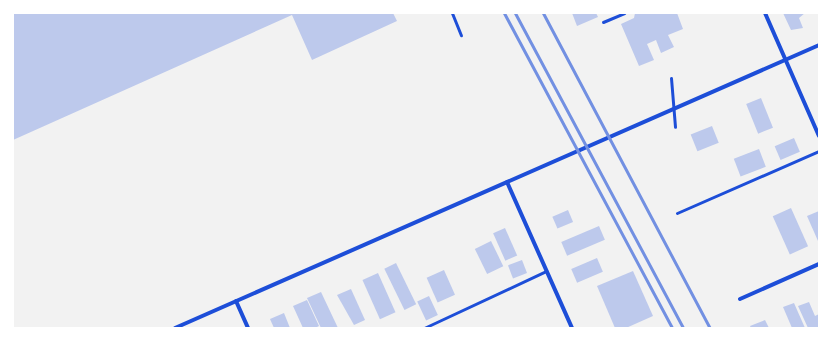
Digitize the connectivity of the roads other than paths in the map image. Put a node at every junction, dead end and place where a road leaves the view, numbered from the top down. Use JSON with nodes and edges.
{"nodes":[{"id":1,"x":452,"y":13,"type":"edge"},
{"id":2,"x":624,"y":13,"type":"edge"},
{"id":3,"x":765,"y":13,"type":"edge"},
{"id":4,"x":603,"y":22,"type":"dead end"},
{"id":5,"x":461,"y":35,"type":"dead end"},
{"id":6,"x":819,"y":45,"type":"edge"},
{"id":7,"x":785,"y":60,"type":"junction"},
{"id":8,"x":671,"y":78,"type":"dead end"},
{"id":9,"x":673,"y":109,"type":"junction"},
{"id":10,"x":675,"y":127,"type":"dead end"},
{"id":11,"x":819,"y":136,"type":"edge"},
{"id":12,"x":819,"y":151,"type":"edge"},
{"id":13,"x":507,"y":182,"type":"junction"},
{"id":14,"x":676,"y":213,"type":"dead end"},
{"id":15,"x":819,"y":264,"type":"edge"},
{"id":16,"x":546,"y":271,"type":"junction"},
{"id":17,"x":740,"y":299,"type":"dead end"},
{"id":18,"x":236,"y":301,"type":"junction"},
{"id":19,"x":175,"y":328,"type":"edge"},
{"id":20,"x":248,"y":328,"type":"edge"},
{"id":21,"x":424,"y":328,"type":"edge"},
{"id":22,"x":572,"y":328,"type":"edge"}],
"edges":[{"from":1,"to":5,"type":"lane"},
{"from":2,"to":4,"type":"lane"},
{"from":3,"to":7,"type":"street"},
{"from":6,"to":7,"type":"street"},
{"from":7,"to":9,"type":"street"},
{"from":7,"to":11,"type":"street"},
{"from":8,"to":9,"type":"lane"},
{"from":9,"to":10,"type":"lane"},
{"from":9,"to":13,"type":"street"},
{"from":12,"to":14,"type":"lane"},
{"from":13,"to":16,"type":"street"},
{"from":13,"to":18,"type":"street"},
{"from":15,"to":17,"type":"street"},
{"from":16,"to":21,"type":"lane"},
{"from":16,"to":22,"type":"street"},
{"from":18,"to":19,"type":"street"},
{"from":18,"to":20,"type":"street"}]}
